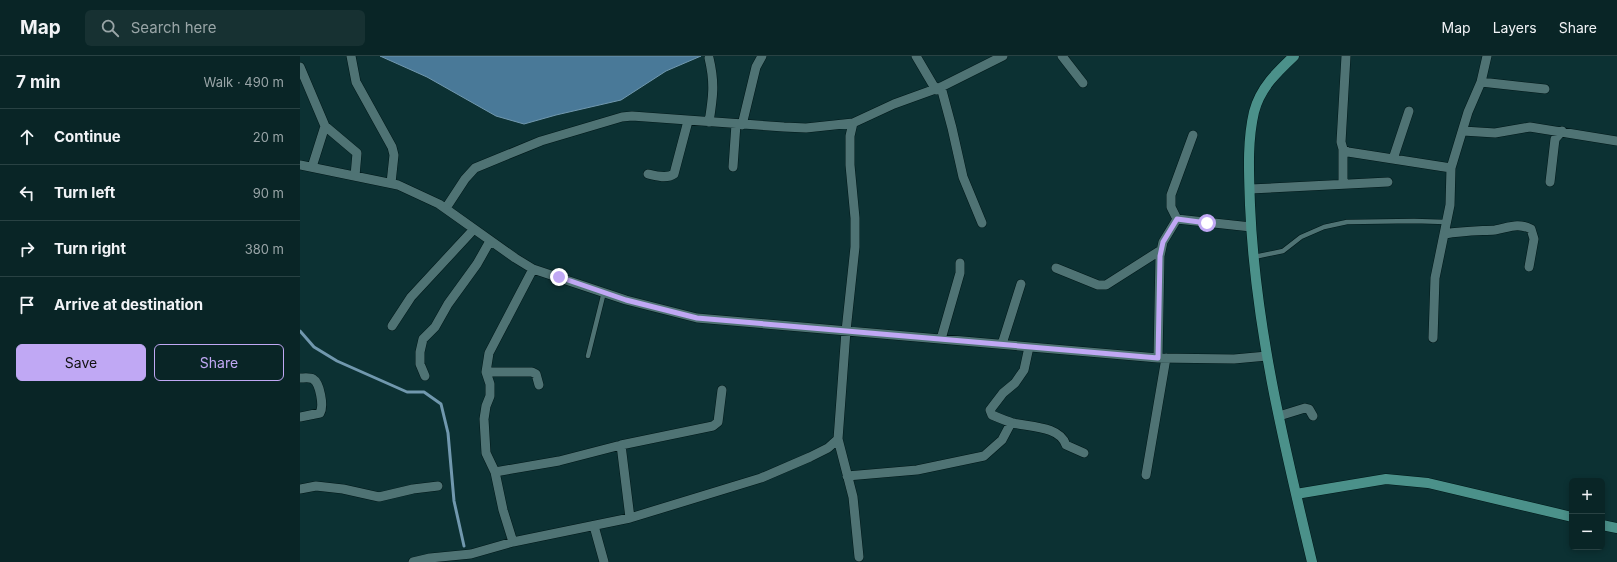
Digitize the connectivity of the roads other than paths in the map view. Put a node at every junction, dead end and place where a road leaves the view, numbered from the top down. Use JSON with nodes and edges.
{"nodes":[{"id":1,"x":351,"y":56,"type":"edge"},
{"id":2,"x":762,"y":56,"type":"edge"},
{"id":3,"x":916,"y":56,"type":"edge"},
{"id":4,"x":1003,"y":56,"type":"edge"},
{"id":5,"x":1062,"y":56,"type":"edge"},
{"id":6,"x":1294,"y":56,"type":"edge"},
{"id":7,"x":1346,"y":56,"type":"edge"},
{"id":8,"x":1487,"y":56,"type":"edge"},
{"id":9,"x":709,"y":58,"type":"dead end"},
{"id":10,"x":300,"y":67,"type":"edge"},
{"id":11,"x":1083,"y":82,"type":"dead end"},
{"id":12,"x":1481,"y":82,"type":"junction"},
{"id":13,"x":938,"y":89,"type":"junction"},
{"id":14,"x":1545,"y":89,"type":"dead end"},
{"id":15,"x":1409,"y":111,"type":"dead end"},
{"id":16,"x":688,"y":121,"type":"junction"},
{"id":17,"x":709,"y":122,"type":"junction"},
{"id":18,"x":853,"y":123,"type":"junction"},
{"id":19,"x":739,"y":124,"type":"junction"},
{"id":20,"x":325,"y":126,"type":"junction"},
{"id":21,"x":1463,"y":131,"type":"junction"},
{"id":22,"x":1562,"y":131,"type":"junction"},
{"id":23,"x":1193,"y":135,"type":"dead end"},
{"id":24,"x":1617,"y":141,"type":"edge"},
{"id":25,"x":1343,"y":150,"type":"junction"},
{"id":26,"x":1392,"y":160,"type":"junction"},
{"id":27,"x":300,"y":165,"type":"edge"},
{"id":28,"x":312,"y":167,"type":"junction"},
{"id":29,"x":733,"y":167,"type":"dead end"},
{"id":30,"x":1451,"y":168,"type":"junction"},
{"id":31,"x":648,"y":174,"type":"dead end"},
{"id":32,"x":355,"y":176,"type":"junction"},
{"id":33,"x":1388,"y":182,"type":"dead end"},
{"id":34,"x":1550,"y":182,"type":"dead end"},
{"id":35,"x":391,"y":183,"type":"junction"},
{"id":36,"x":1343,"y":184,"type":"junction"},
{"id":37,"x":1250,"y":189,"type":"junction"},
{"id":38,"x":446,"y":208,"type":"junction"},
{"id":39,"x":1177,"y":219,"type":"junction"},
{"id":40,"x":1447,"y":222,"type":"junction"},
{"id":41,"x":982,"y":223,"type":"dead end"},
{"id":42,"x":1251,"y":228,"type":"junction"},
{"id":43,"x":474,"y":229,"type":"junction"},
{"id":44,"x":1445,"y":234,"type":"junction"},
{"id":45,"x":490,"y":241,"type":"junction"},
{"id":46,"x":1161,"y":250,"type":"junction"},
{"id":47,"x":1254,"y":257,"type":"junction"},
{"id":48,"x":960,"y":263,"type":"dead end"},
{"id":49,"x":1529,"y":267,"type":"dead end"},
{"id":50,"x":533,"y":268,"type":"junction"},
{"id":51,"x":1056,"y":268,"type":"dead end"},
{"id":52,"x":1021,"y":284,"type":"dead end"},
{"id":53,"x":604,"y":292,"type":"junction"},
{"id":54,"x":392,"y":326,"type":"dead end"},
{"id":55,"x":846,"y":331,"type":"junction"},
{"id":56,"x":1433,"y":338,"type":"dead end"},
{"id":57,"x":941,"y":339,"type":"junction"},
{"id":58,"x":1002,"y":344,"type":"junction"},
{"id":59,"x":1029,"y":346,"type":"junction"},
{"id":60,"x":588,"y":356,"type":"dead end"},
{"id":61,"x":1267,"y":356,"type":"junction"},
{"id":62,"x":1162,"y":358,"type":"junction"},
{"id":63,"x":486,"y":372,"type":"junction"},
{"id":64,"x":425,"y":376,"type":"dead end"},
{"id":65,"x":300,"y":378,"type":"edge"},
{"id":66,"x":539,"y":385,"type":"dead end"},
{"id":67,"x":722,"y":390,"type":"dead end"},
{"id":68,"x":1279,"y":416,"type":"junction"},
{"id":69,"x":1313,"y":416,"type":"dead end"},
{"id":70,"x":300,"y":417,"type":"edge"},
{"id":71,"x":1011,"y":422,"type":"junction"},
{"id":72,"x":838,"y":439,"type":"junction"},
{"id":73,"x":620,"y":445,"type":"junction"},
{"id":74,"x":1084,"y":453,"type":"dead end"},
{"id":75,"x":495,"y":472,"type":"junction"},
{"id":76,"x":1146,"y":475,"type":"dead end"},
{"id":77,"x":847,"y":476,"type":"junction"},
{"id":78,"x":438,"y":486,"type":"dead end"},
{"id":79,"x":300,"y":489,"type":"edge"},
{"id":80,"x":1296,"y":494,"type":"junction"},
{"id":81,"x":1569,"y":516,"type":"edge"},
{"id":82,"x":630,"y":518,"type":"junction"},
{"id":83,"x":1605,"y":525,"type":"edge"},
{"id":84,"x":594,"y":526,"type":"junction"},
{"id":85,"x":1617,"y":528,"type":"edge"},
{"id":86,"x":514,"y":542,"type":"junction"},
{"id":87,"x":859,"y":557,"type":"dead end"},
{"id":88,"x":413,"y":562,"type":"edge"},
{"id":89,"x":604,"y":562,"type":"edge"},
{"id":90,"x":1312,"y":562,"type":"edge"}],
"edges":[{"from":1,"to":35,"type":"street"},
{"from":2,"to":19,"type":"street"},
{"from":3,"to":13,"type":"street"},
{"from":4,"to":13,"type":"street"},
{"from":5,"to":11,"type":"street"},
{"from":6,"to":37,"type":"street"},
{"from":7,"to":25,"type":"street"},
{"from":8,"to":12,"type":"street"},
{"from":9,"to":17,"type":"street"},
{"from":10,"to":20,"type":"street"},
{"from":12,"to":14,"type":"street"},
{"from":12,"to":21,"type":"street"},
{"from":13,"to":18,"type":"street"},
{"from":13,"to":41,"type":"street"},
{"from":15,"to":26,"type":"street"},
{"from":16,"to":17,"type":"street"},
{"from":16,"to":31,"type":"street"},
{"from":16,"to":38,"type":"street"},
{"from":17,"to":19,"type":"street"},
{"from":18,"to":19,"type":"street"},
{"from":18,"to":55,"type":"street"},
{"from":19,"to":29,"type":"street"},
{"from":20,"to":28,"type":"street"},
{"from":20,"to":32,"type":"street"},
{"from":21,"to":22,"type":"street"},
{"from":21,"to":30,"type":"street"},
{"from":22,"to":24,"type":"street"},
{"from":22,"to":34,"type":"street"},
{"from":23,"to":39,"type":"street"},
{"from":25,"to":26,"type":"street"},
{"from":25,"to":36,"type":"street"},
{"from":26,"to":30,"type":"street"},
{"from":27,"to":28,"type":"street"},
{"from":28,"to":32,"type":"street"},
{"from":30,"to":40,"type":"street"},
{"from":32,"to":35,"type":"street"},
{"from":33,"to":36,"type":"street"},
{"from":35,"to":38,"type":"street"},
{"from":36,"to":37,"type":"street"},
{"from":37,"to":42,"type":"street"},
{"from":38,"to":43,"type":"street"},
{"from":39,"to":42,"type":"street"},
{"from":39,"to":46,"type":"street"},
{"from":40,"to":44,"type":"street"},
{"from":40,"to":47,"type":"lane"},
{"from":42,"to":47,"type":"street"},
{"from":43,"to":45,"type":"street"},
{"from":43,"to":54,"type":"street"},
{"from":44,"to":49,"type":"street"},
{"from":44,"to":56,"type":"street"},
{"from":45,"to":50,"type":"street"},
{"from":45,"to":64,"type":"street"},
{"from":46,"to":51,"type":"street"},
{"from":46,"to":62,"type":"street"},
{"from":47,"to":61,"type":"street"},
{"from":48,"to":57,"type":"street"},
{"from":50,"to":53,"type":"street"},
{"from":50,"to":63,"type":"street"},
{"from":52,"to":58,"type":"street"},
{"from":53,"to":55,"type":"street"},
{"from":53,"to":60,"type":"lane"},
{"from":55,"to":57,"type":"street"},
{"from":55,"to":72,"type":"street"},
{"from":57,"to":58,"type":"street"},
{"from":58,"to":59,"type":"street"},
{"from":59,"to":62,"type":"street"},
{"from":59,"to":71,"type":"street"},
{"from":61,"to":62,"type":"street"},
{"from":61,"to":68,"type":"street"},
{"from":62,"to":76,"type":"street"},
{"from":63,"to":66,"type":"street"},
{"from":63,"to":75,"type":"street"},
{"from":65,"to":70,"type":"street"},
{"from":67,"to":73,"type":"street"},
{"from":68,"to":69,"type":"street"},
{"from":68,"to":80,"type":"street"},
{"from":71,"to":74,"type":"street"},
{"from":71,"to":77,"type":"street"},
{"from":72,"to":77,"type":"street"},
{"from":72,"to":82,"type":"street"},
{"from":73,"to":75,"type":"street"},
{"from":73,"to":82,"type":"street"},
{"from":75,"to":86,"type":"street"},
{"from":77,"to":87,"type":"street"},
{"from":78,"to":79,"type":"street"},
{"from":80,"to":81,"type":"street"},
{"from":80,"to":90,"type":"street"},
{"from":82,"to":84,"type":"street"},
{"from":83,"to":85,"type":"street"},
{"from":84,"to":86,"type":"street"},
{"from":84,"to":89,"type":"street"},
{"from":86,"to":88,"type":"street"}]}
